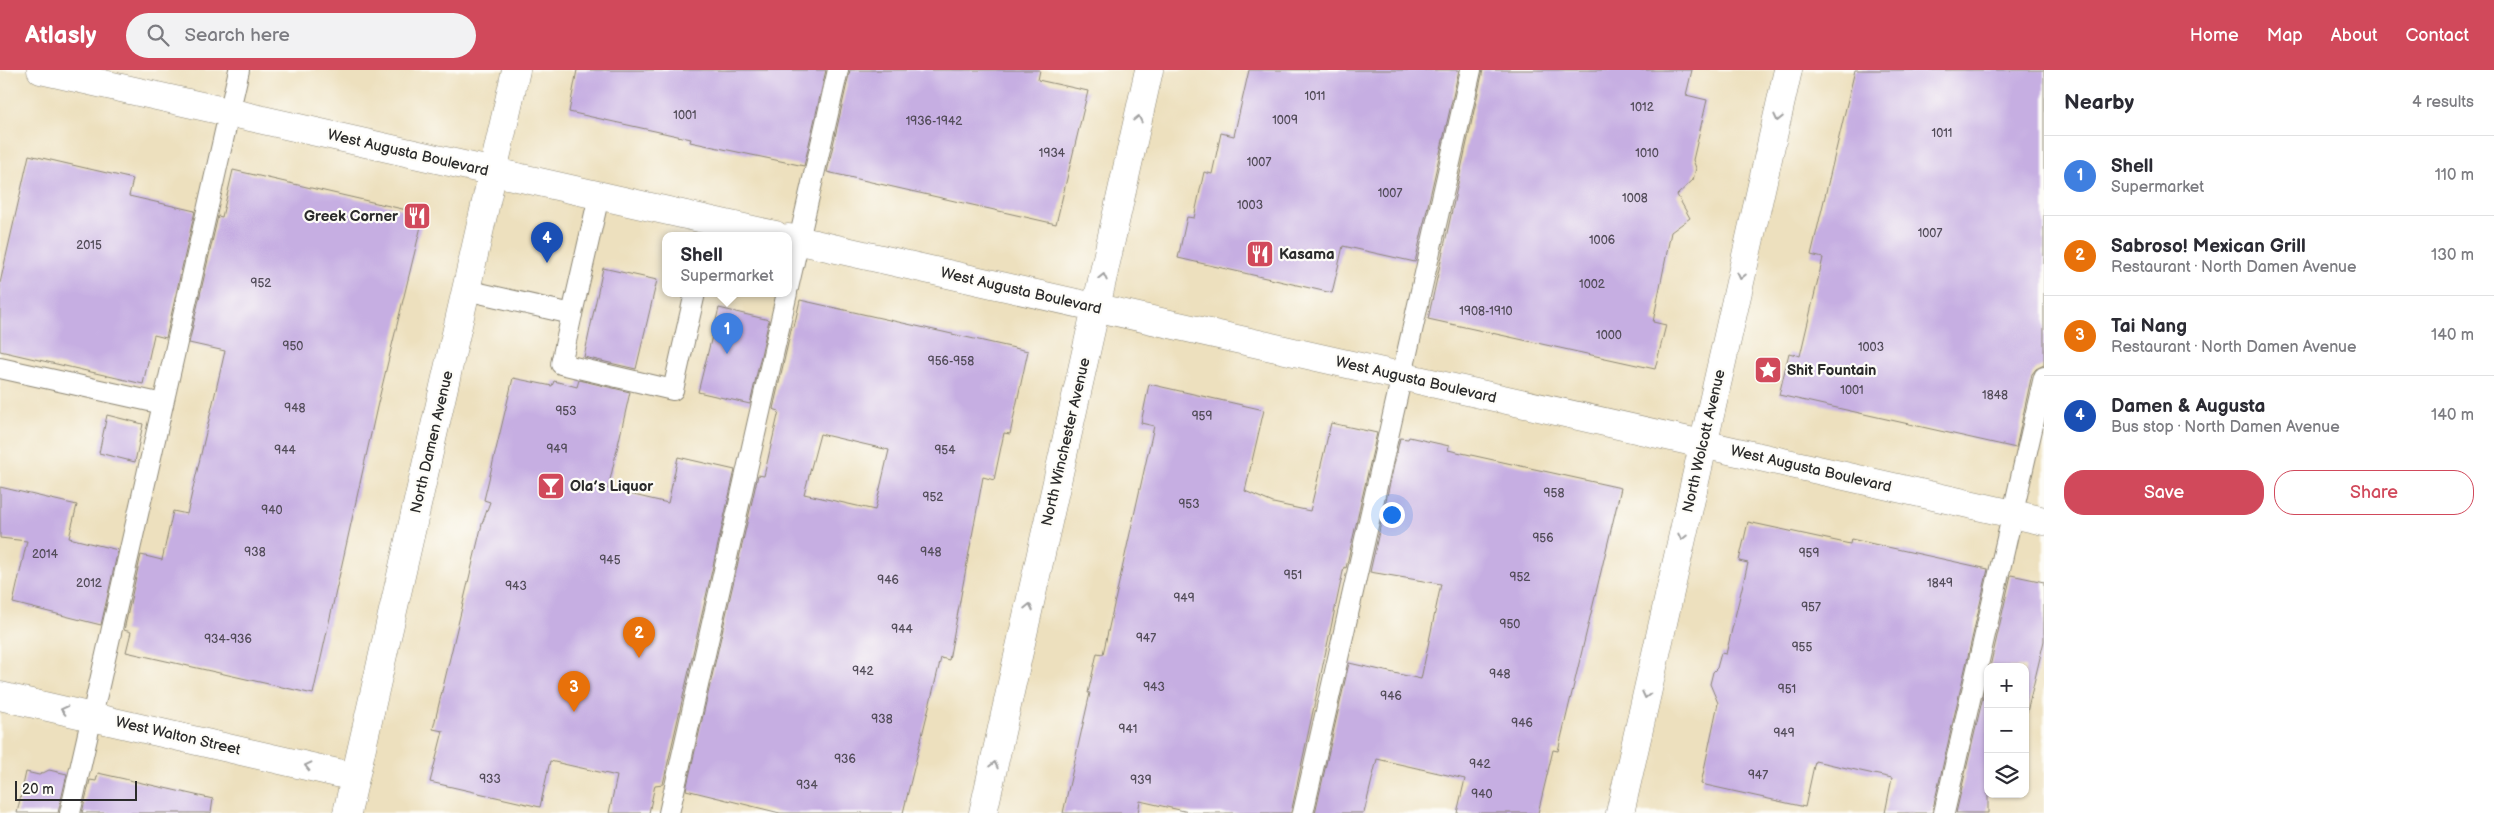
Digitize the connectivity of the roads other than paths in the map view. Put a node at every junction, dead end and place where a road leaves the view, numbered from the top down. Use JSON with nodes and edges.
{"nodes":[{"id":1,"x":41,"y":70,"type":"edge"},
{"id":2,"x":238,"y":70,"type":"edge"},
{"id":3,"x":516,"y":70,"type":"edge"},
{"id":4,"x":838,"y":70,"type":"edge"},
{"id":5,"x":1149,"y":70,"type":"edge"},
{"id":6,"x":1472,"y":70,"type":"edge"},
{"id":7,"x":1788,"y":70,"type":"edge"},
{"id":8,"x":229,"y":113,"type":"junction"},
{"id":9,"x":493,"y":172,"type":"junction"},
{"id":10,"x":600,"y":196,"type":"junction"},
{"id":11,"x":710,"y":228,"type":"edge"},
{"id":12,"x":741,"y":232,"type":"edge"},
{"id":13,"x":789,"y":232,"type":"edge"},
{"id":14,"x":792,"y":239,"type":"edge"},
{"id":15,"x":466,"y":290,"type":"junction"},
{"id":16,"x":694,"y":297,"type":"edge"},
{"id":17,"x":786,"y":297,"type":"edge"},
{"id":18,"x":1096,"y":308,"type":"junction"},
{"id":19,"x":572,"y":314,"type":"junction"},
{"id":20,"x":0,"y":368,"type":"edge"},
{"id":21,"x":1402,"y":377,"type":"junction"},
{"id":22,"x":2044,"y":377,"type":"edge"},
{"id":23,"x":163,"y":404,"type":"junction"},
{"id":24,"x":1702,"y":445,"type":"junction"},
{"id":25,"x":2013,"y":514,"type":"junction"},
{"id":26,"x":2044,"y":521,"type":"edge"},
{"id":27,"x":0,"y":696,"type":"edge"},
{"id":28,"x":92,"y":717,"type":"junction"},
{"id":29,"x":355,"y":777,"type":"junction"},
{"id":30,"x":70,"y":813,"type":"edge"},
{"id":31,"x":347,"y":813,"type":"edge"},
{"id":32,"x":669,"y":813,"type":"edge"},
{"id":33,"x":983,"y":813,"type":"edge"},
{"id":34,"x":1303,"y":813,"type":"edge"},
{"id":35,"x":1620,"y":813,"type":"edge"},
{"id":36,"x":1944,"y":813,"type":"edge"}],
"edges":[{"from":1,"to":8,"type":"street","name":"West Augusta Boulevard"},
{"from":2,"to":8,"type":"lane"},
{"from":3,"to":9,"type":"street","name":"North Damen Avenue"},
{"from":4,"to":13,"type":"lane"},
{"from":18,"to":5,"type":"street","name":"North Winchester Avenue","one_way":true},
{"from":6,"to":21,"type":"lane"},
{"from":7,"to":24,"type":"street","name":"North Wolcott Avenue","one_way":true},
{"from":8,"to":9,"type":"street","name":"West Augusta Boulevard"},
{"from":8,"to":23,"type":"lane"},
{"from":9,"to":10,"type":"street","name":"West Augusta Boulevard"},
{"from":9,"to":15,"type":"street","name":"North Damen Avenue"},
{"from":10,"to":11,"type":"street","name":"West Augusta Boulevard"},
{"from":10,"to":19,"type":"lane"},
{"from":11,"to":12,"type":"street","name":"West Augusta Boulevard"},
{"from":14,"to":18,"type":"street","name":"West Augusta Boulevard"},
{"from":15,"to":19,"type":"lane"},
{"from":15,"to":29,"type":"street","name":"North Damen Avenue"},
{"from":16,"to":19,"type":"lane"},
{"from":17,"to":32,"type":"lane"},
{"from":18,"to":21,"type":"street","name":"West Augusta Boulevard"},
{"from":33,"to":18,"type":"street","name":"North Winchester Avenue","one_way":true},
{"from":20,"to":23,"type":"lane"},
{"from":21,"to":24,"type":"street","name":"West Augusta Boulevard"},
{"from":21,"to":34,"type":"lane"},
{"from":22,"to":25,"type":"lane"},
{"from":23,"to":28,"type":"lane"},
{"from":24,"to":25,"type":"street","name":"West Augusta Boulevard"},
{"from":24,"to":35,"type":"street","name":"North Wolcott Avenue","one_way":true},
{"from":25,"to":26,"type":"street","name":"West Augusta Boulevard"},
{"from":25,"to":36,"type":"lane"},
{"from":28,"to":27,"type":"street","name":"West Walton Street","one_way":true},
{"from":29,"to":28,"type":"street","name":"West Walton Street","one_way":true},
{"from":28,"to":30,"type":"lane"},
{"from":29,"to":31,"type":"street","name":"North Damen Avenue"}]}
